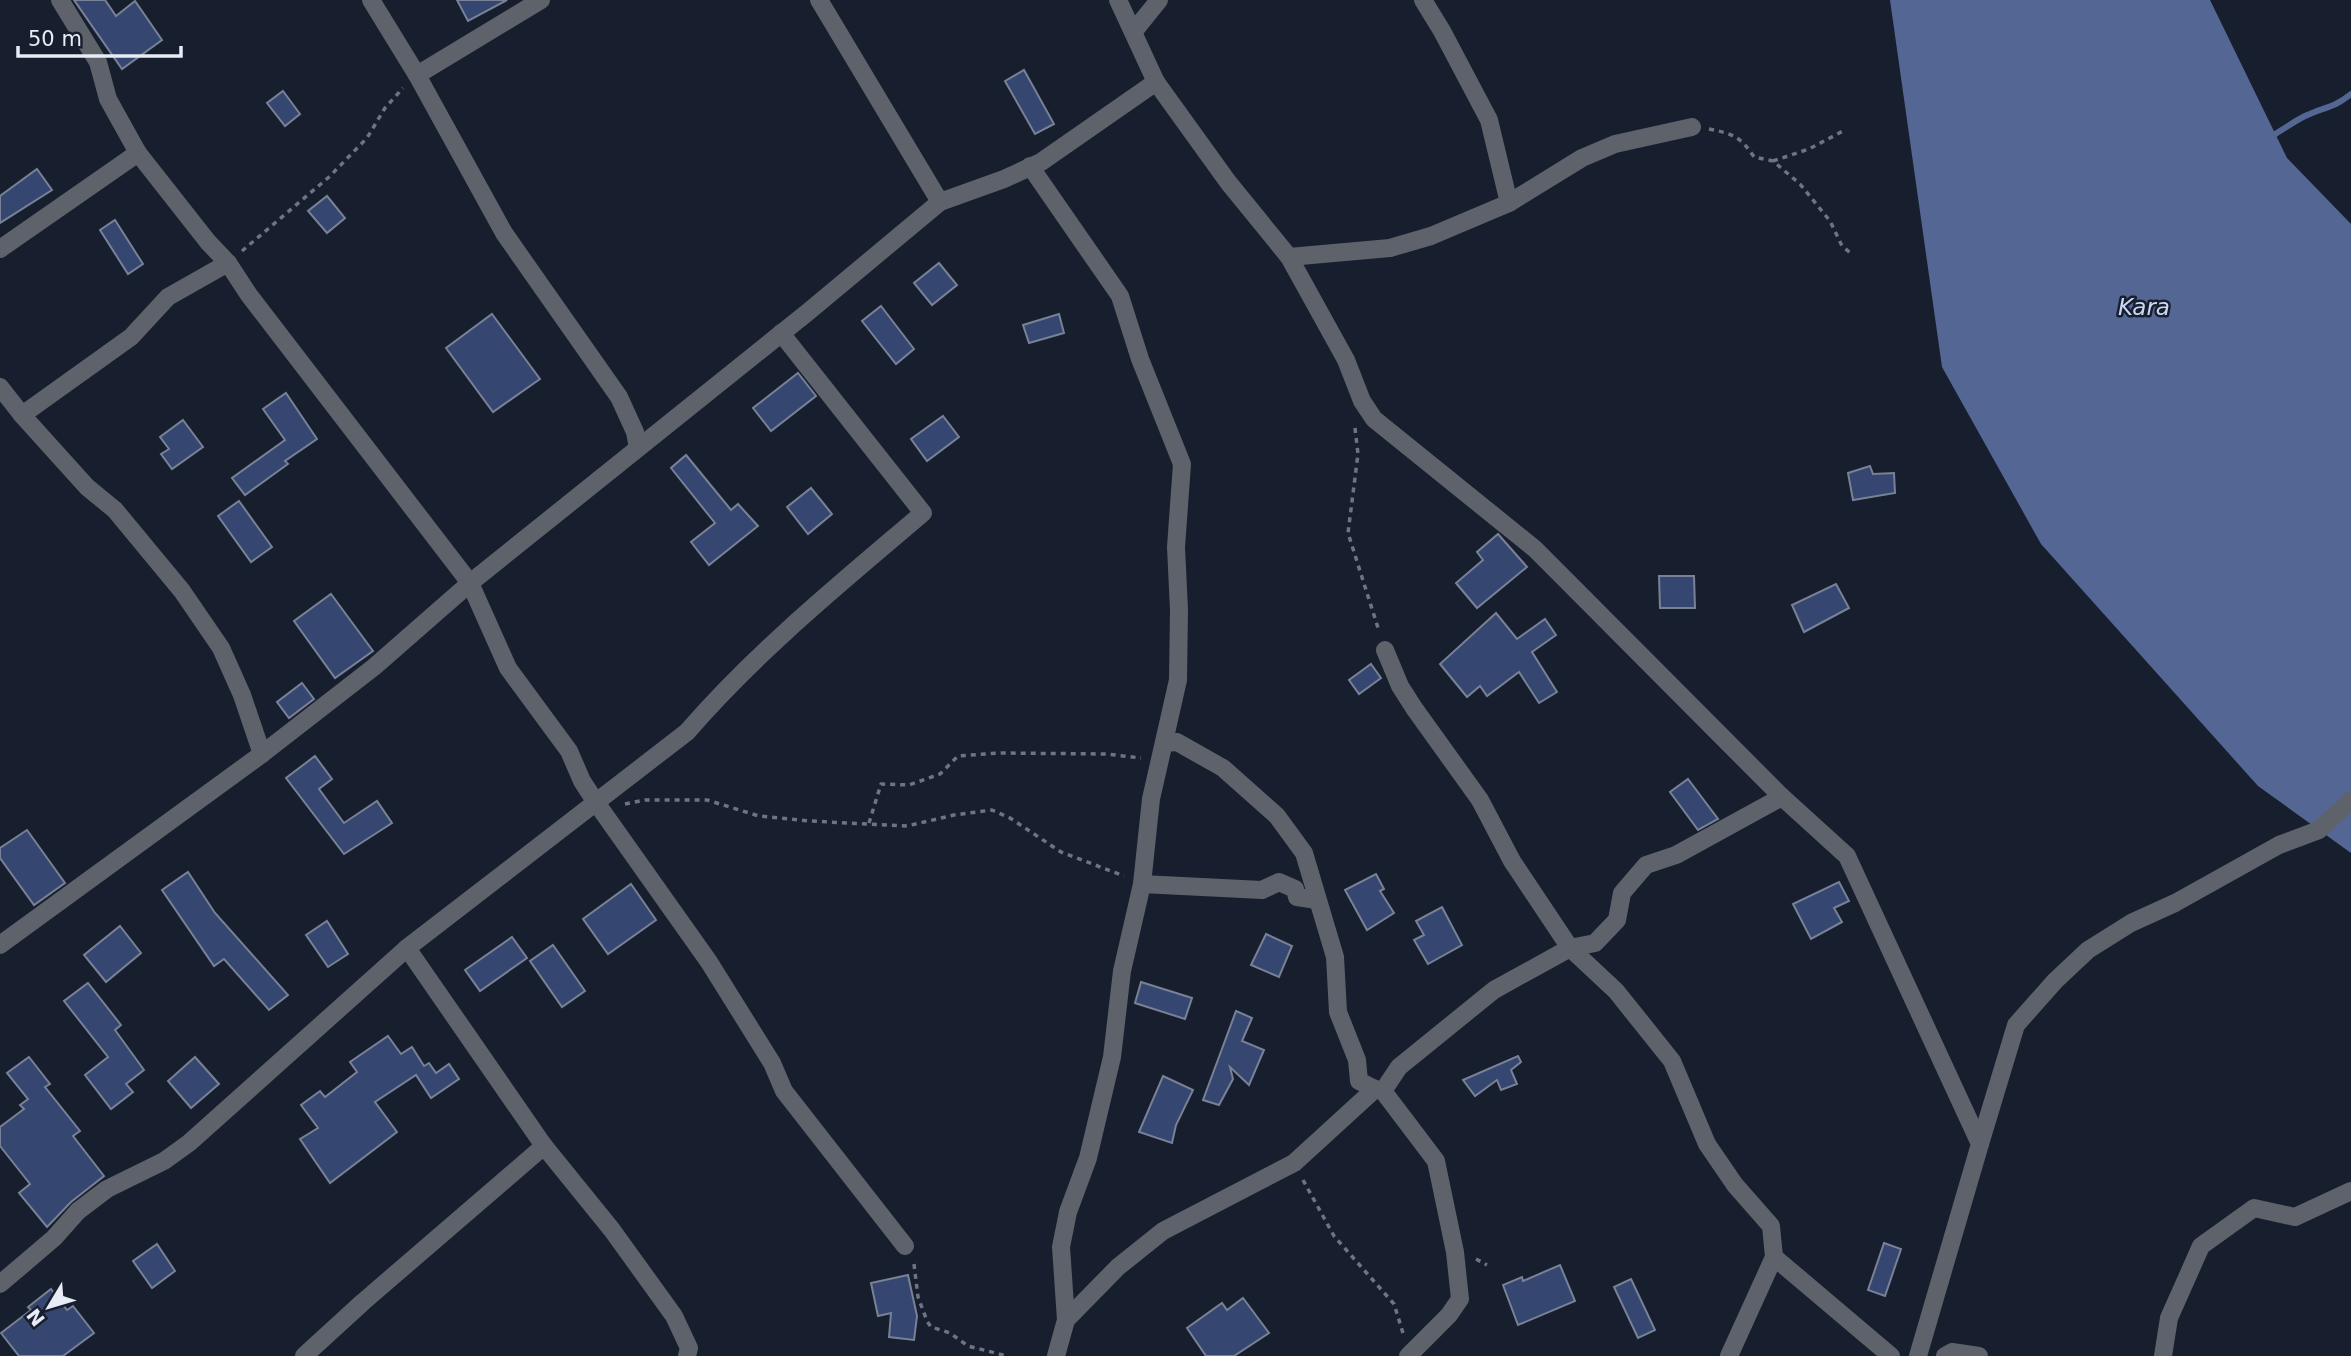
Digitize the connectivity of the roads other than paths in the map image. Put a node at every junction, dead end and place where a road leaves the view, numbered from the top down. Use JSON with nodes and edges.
{"nodes":[{"id":1,"x":60,"y":0,"type":"edge"},
{"id":2,"x":371,"y":0,"type":"edge"},
{"id":3,"x":541,"y":0,"type":"edge"},
{"id":4,"x":819,"y":0,"type":"edge"},
{"id":5,"x":1118,"y":0,"type":"edge"},
{"id":6,"x":1159,"y":0,"type":"edge"},
{"id":7,"x":1423,"y":0,"type":"edge"},
{"id":8,"x":1134,"y":31,"type":"junction"},
{"id":9,"x":417,"y":75,"type":"junction"},
{"id":10,"x":1156,"y":82,"type":"junction"},
{"id":11,"x":1692,"y":127,"type":"road end"},
{"id":12,"x":138,"y":153,"type":"junction"},
{"id":13,"x":1030,"y":166,"type":"junction"},
{"id":14,"x":940,"y":202,"type":"junction"},
{"id":15,"x":1509,"y":203,"type":"junction"},
{"id":16,"x":0,"y":249,"type":"edge"},
{"id":17,"x":1289,"y":257,"type":"junction"},
{"id":18,"x":228,"y":263,"type":"junction"},
{"id":19,"x":782,"y":333,"type":"junction"},
{"id":20,"x":0,"y":387,"type":"edge"},
{"id":21,"x":22,"y":415,"type":"junction"},
{"id":22,"x":638,"y":448,"type":"junction"},
{"id":23,"x":470,"y":583,"type":"junction"},
{"id":24,"x":1385,"y":650,"type":"road end"},
{"id":25,"x":1165,"y":743,"type":"junction"},
{"id":26,"x":262,"y":754,"type":"junction"},
{"id":27,"x":1782,"y":797,"type":"junction"},
{"id":28,"x":2351,"y":800,"type":"edge"},
{"id":29,"x":595,"y":802,"type":"junction"},
{"id":30,"x":1142,"y":884,"type":"junction"},
{"id":31,"x":1317,"y":900,"type":"junction"},
{"id":32,"x":0,"y":945,"type":"edge"},
{"id":33,"x":407,"y":948,"type":"junction"},
{"id":34,"x":1570,"y":948,"type":"junction"},
{"id":35,"x":1379,"y":1090,"type":"junction"},
{"id":36,"x":1980,"y":1144,"type":"junction"},
{"id":37,"x":544,"y":1146,"type":"junction"},
{"id":38,"x":2351,"y":1191,"type":"edge"},
{"id":39,"x":905,"y":1246,"type":"road end"},
{"id":40,"x":1774,"y":1257,"type":"junction"},
{"id":41,"x":0,"y":1284,"type":"edge"},
{"id":42,"x":1066,"y":1320,"type":"junction"},
{"id":43,"x":1409,"y":1354,"type":"edge"},
{"id":44,"x":304,"y":1356,"type":"edge"},
{"id":45,"x":687,"y":1356,"type":"edge"},
{"id":46,"x":1056,"y":1356,"type":"edge"},
{"id":47,"x":1729,"y":1356,"type":"edge"},
{"id":48,"x":1891,"y":1356,"type":"edge"},
{"id":49,"x":1918,"y":1356,"type":"edge"},
{"id":50,"x":1945,"y":1356,"type":"edge"},
{"id":51,"x":1979,"y":1356,"type":"edge"},
{"id":52,"x":2162,"y":1356,"type":"edge"}],
"edges":[{"from":1,"to":12,"type":"street"},
{"from":2,"to":9,"type":"street"},
{"from":3,"to":9,"type":"street"},
{"from":4,"to":14,"type":"street"},
{"from":5,"to":8,"type":"street"},
{"from":6,"to":8,"type":"street"},
{"from":7,"to":15,"type":"street"},
{"from":8,"to":10,"type":"street"},
{"from":9,"to":22,"type":"street"},
{"from":10,"to":13,"type":"street"},
{"from":10,"to":17,"type":"street"},
{"from":11,"to":15,"type":"street"},
{"from":12,"to":16,"type":"street"},
{"from":12,"to":18,"type":"street"},
{"from":13,"to":14,"type":"street"},
{"from":13,"to":25,"type":"street"},
{"from":14,"to":19,"type":"street"},
{"from":15,"to":17,"type":"street"},
{"from":17,"to":27,"type":"street"},
{"from":18,"to":21,"type":"street"},
{"from":18,"to":23,"type":"street"},
{"from":19,"to":22,"type":"street"},
{"from":19,"to":29,"type":"street"},
{"from":20,"to":21,"type":"street"},
{"from":21,"to":26,"type":"street"},
{"from":22,"to":23,"type":"street"},
{"from":23,"to":26,"type":"street"},
{"from":23,"to":29,"type":"street"},
{"from":24,"to":34,"type":"street"},
{"from":25,"to":30,"type":"street"},
{"from":25,"to":31,"type":"street"},
{"from":26,"to":32,"type":"street"},
{"from":27,"to":34,"type":"street"},
{"from":27,"to":36,"type":"street"},
{"from":28,"to":36,"type":"street"},
{"from":29,"to":33,"type":"street"},
{"from":29,"to":39,"type":"street"},
{"from":30,"to":31,"type":"street"},
{"from":30,"to":42,"type":"street"},
{"from":31,"to":35,"type":"street"},
{"from":33,"to":37,"type":"street"},
{"from":33,"to":41,"type":"street"},
{"from":34,"to":35,"type":"street"},
{"from":34,"to":40,"type":"street"},
{"from":35,"to":42,"type":"street"},
{"from":35,"to":43,"type":"street"},
{"from":36,"to":49,"type":"street"},
{"from":37,"to":44,"type":"street"},
{"from":37,"to":45,"type":"street"},
{"from":38,"to":52,"type":"street"},
{"from":40,"to":47,"type":"street"},
{"from":40,"to":48,"type":"street"},
{"from":42,"to":46,"type":"street"},
{"from":50,"to":51,"type":"street"}]}
